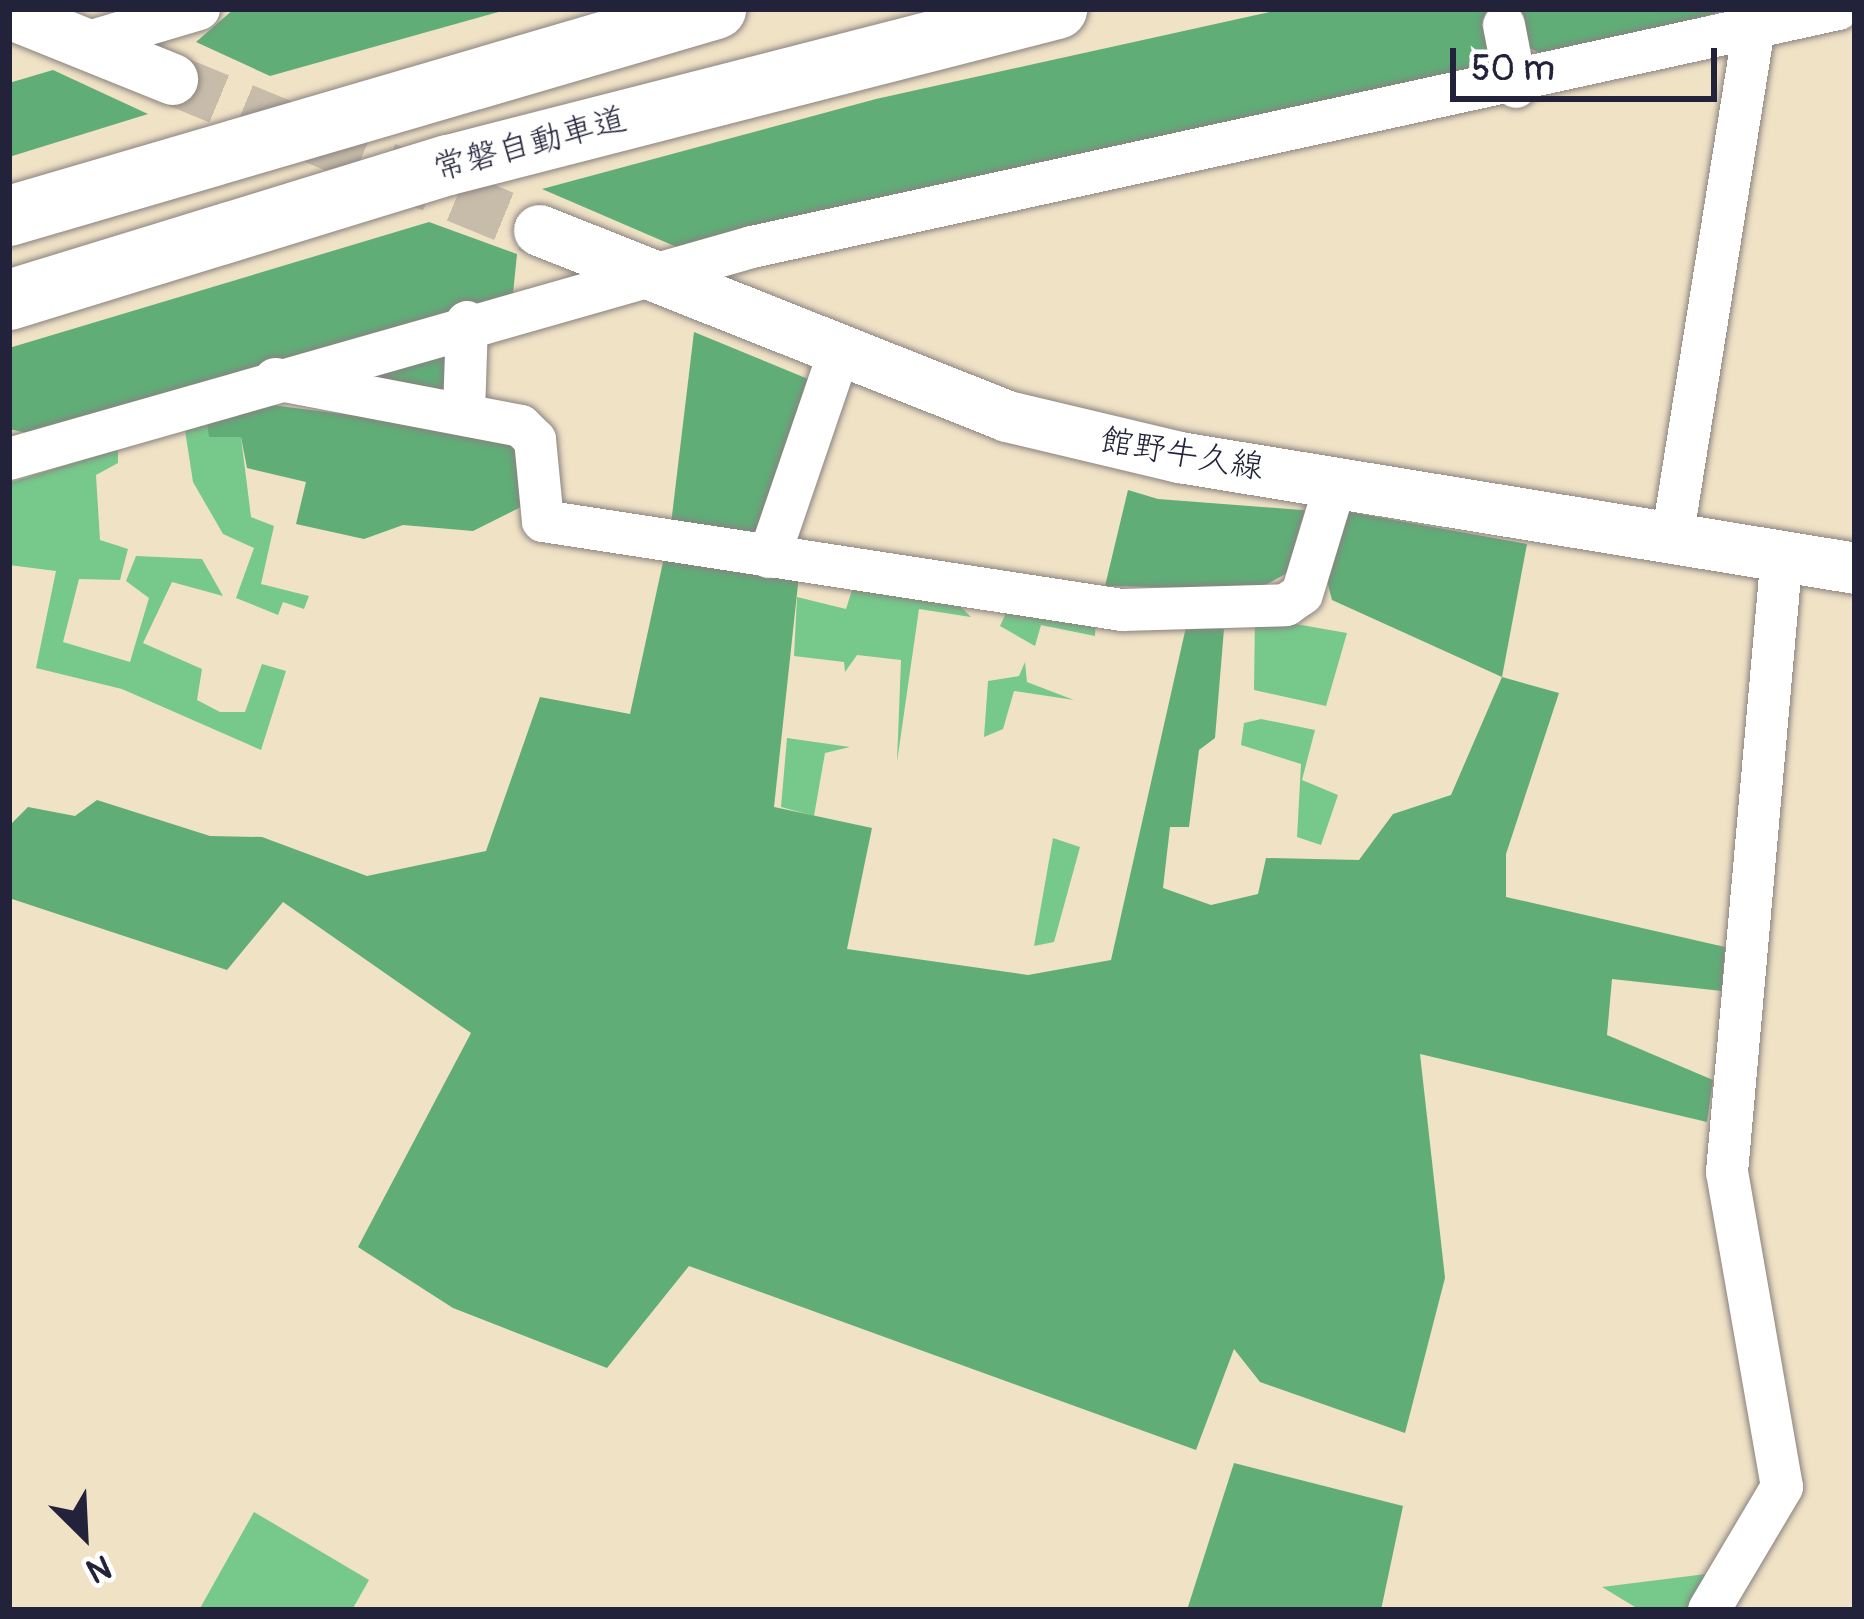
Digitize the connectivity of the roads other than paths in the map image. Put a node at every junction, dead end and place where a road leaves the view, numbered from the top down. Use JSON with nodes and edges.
{"nodes":[{"id":1,"x":199,"y":9,"type":"edge"},
{"id":2,"x":716,"y":9,"type":"edge"},
{"id":3,"x":1057,"y":9,"type":"edge"},
{"id":4,"x":1838,"y":9,"type":"edge"},
{"id":5,"x":9,"y":13,"type":"edge"},
{"id":6,"x":1752,"y":17,"type":"edge"},
{"id":7,"x":1504,"y":25,"type":"dead end"},
{"id":8,"x":85,"y":43,"type":"junction"},
{"id":9,"x":172,"y":80,"type":"tunnel mouth"},
{"id":10,"x":1516,"y":87,"type":"junction"},
{"id":11,"x":9,"y":215,"type":"edge"},
{"id":12,"x":539,"y":230,"type":"tunnel mouth"},
{"id":13,"x":651,"y":276,"type":"junction"},
{"id":14,"x":9,"y":300,"type":"edge"},
{"id":15,"x":466,"y":322,"type":"junction"},
{"id":16,"x":839,"y":353,"type":"junction"},
{"id":17,"x":268,"y":377,"type":"junction"},
{"id":18,"x":464,"y":413,"type":"junction"},
{"id":19,"x":9,"y":459,"type":"edge"},
{"id":20,"x":1337,"y":479,"type":"junction"},
{"id":21,"x":1672,"y":533,"type":"junction"},
{"id":22,"x":1783,"y":554,"type":"junction"},
{"id":23,"x":769,"y":556,"type":"junction"},
{"id":24,"x":1855,"y":568,"type":"edge"},
{"id":25,"x":1709,"y":1610,"type":"edge"}],
"edges":[{"from":1,"to":8,"type":"street"},
{"from":2,"to":11,"type":"highway"},
{"from":3,"to":14,"type":"highway","name":"常磐自動車道"},
{"from":4,"to":6,"type":"street"},
{"from":5,"to":8,"type":"main road"},
{"from":6,"to":10,"type":"street"},
{"from":6,"to":21,"type":"street"},
{"from":7,"to":10,"type":"street"},
{"from":8,"to":9,"type":"main road"},
{"from":10,"to":13,"type":"street"},
{"from":12,"to":13,"type":"main road","name":"館野牛久線"},
{"from":13,"to":15,"type":"street"},
{"from":13,"to":16,"type":"main road","name":"館野牛久線"},
{"from":15,"to":17,"type":"street"},
{"from":15,"to":18,"type":"street"},
{"from":16,"to":20,"type":"main road","name":"館野牛久線"},
{"from":16,"to":23,"type":"street"},
{"from":17,"to":18,"type":"street"},
{"from":17,"to":19,"type":"street"},
{"from":18,"to":23,"type":"street"},
{"from":20,"to":21,"type":"main road","name":"館野牛久線"},
{"from":20,"to":23,"type":"street"},
{"from":21,"to":22,"type":"main road","name":"館野牛久線"},
{"from":22,"to":24,"type":"main road","name":"館野牛久線"},
{"from":22,"to":25,"type":"street"}]}
